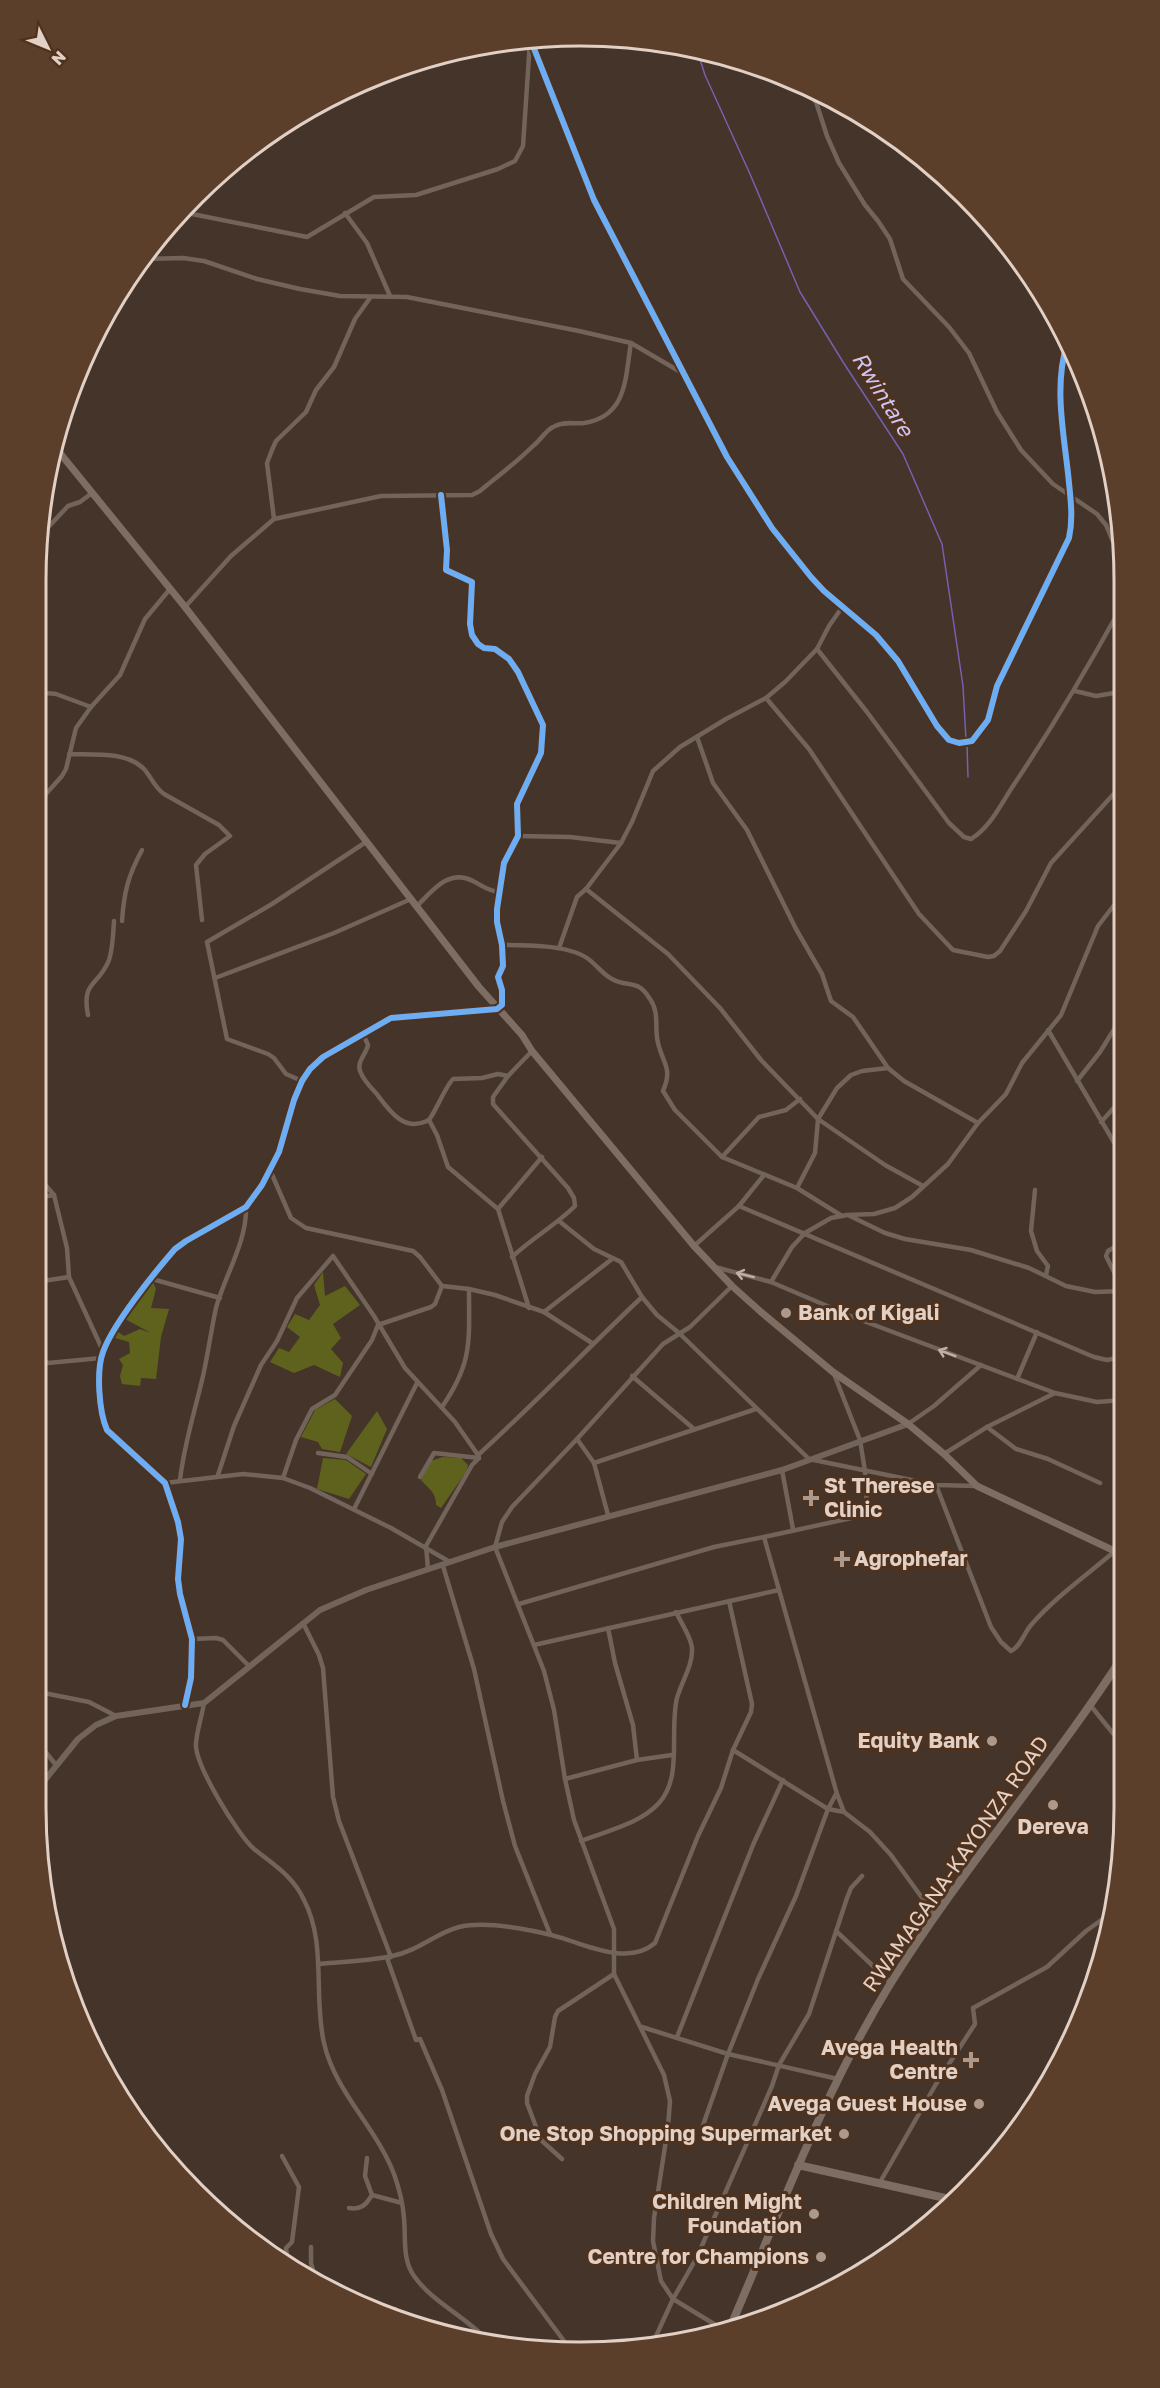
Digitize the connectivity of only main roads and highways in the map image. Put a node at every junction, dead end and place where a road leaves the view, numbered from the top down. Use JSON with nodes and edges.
{"nodes":[{"id":1,"x":62,"y":455,"type":"edge"},
{"id":2,"x":1114,"y":1551,"type":"edge"},
{"id":3,"x":1114,"y":1671,"type":"edge"},
{"id":4,"x":798,"y":2164,"type":"junction"},
{"id":5,"x":944,"y":2198,"type":"edge"},
{"id":6,"x":734,"y":2318,"type":"edge"}],
"edges":[{"from":1,"to":2,"type":"main road"},
{"from":3,"to":4,"type":"highway","name":"RWAMAGANA-KAYONZA ROAD"},
{"from":4,"to":5,"type":"highway"},
{"from":4,"to":6,"type":"highway","name":"RWAMAGANA-KAYONZA ROAD"}]}
